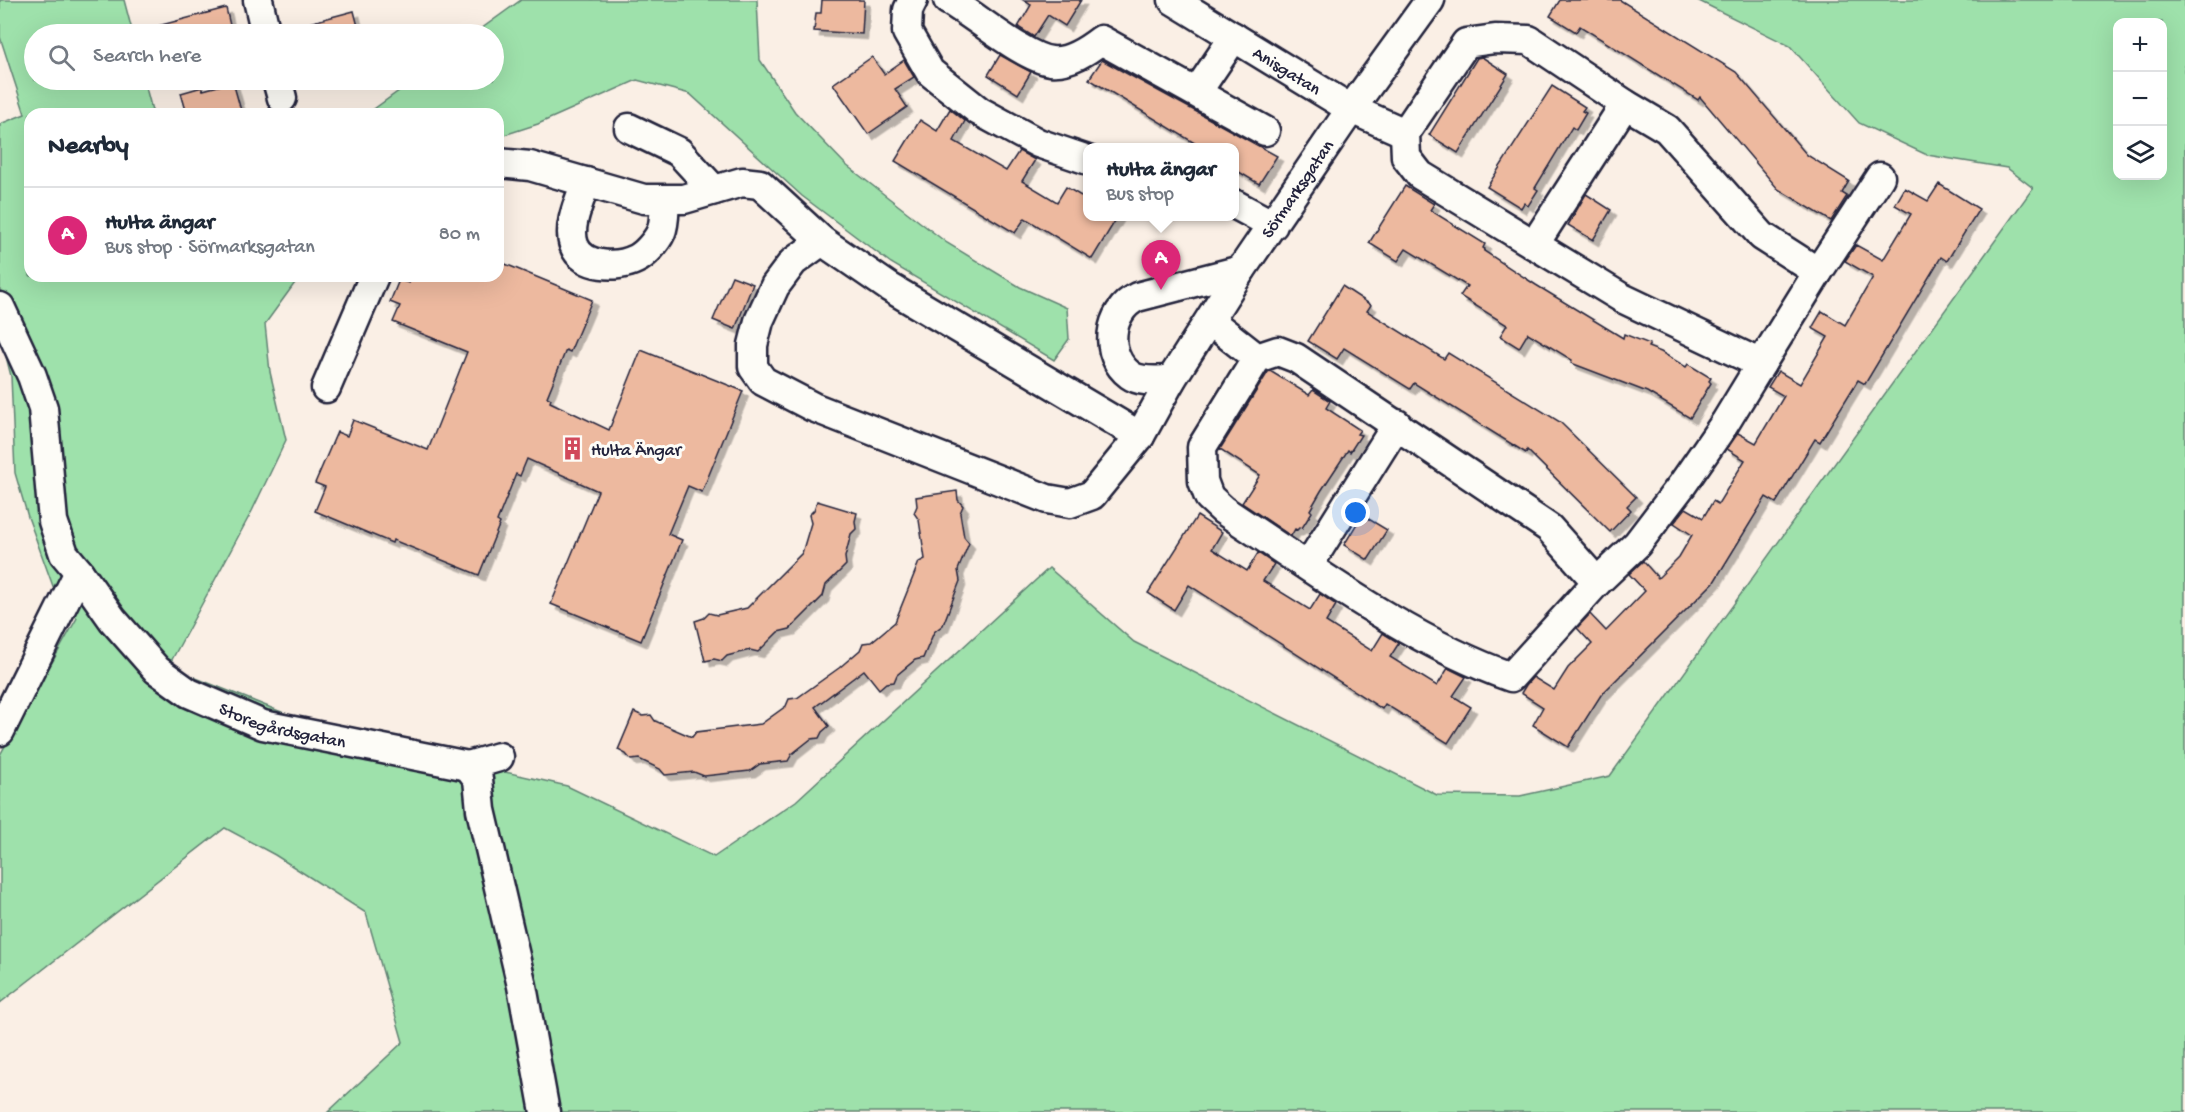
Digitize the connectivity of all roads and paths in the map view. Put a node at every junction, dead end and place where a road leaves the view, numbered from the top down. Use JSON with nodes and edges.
{"nodes":[{"id":1,"x":258,"y":0,"type":"edge"},
{"id":2,"x":913,"y":0,"type":"edge"},
{"id":3,"x":948,"y":0,"type":"edge"},
{"id":4,"x":1173,"y":0,"type":"edge"},
{"id":5,"x":1430,"y":0,"type":"edge"},
{"id":6,"x":264,"y":24,"type":"edge"},
{"id":7,"x":1234,"y":37,"type":"junction"},
{"id":8,"x":1197,"y":92,"type":"junction"},
{"id":9,"x":1625,"y":104,"type":"junction"},
{"id":10,"x":1351,"y":109,"type":"junction"},
{"id":11,"x":629,"y":128,"type":"dead end"},
{"id":12,"x":1265,"y":131,"type":"dead end"},
{"id":13,"x":1405,"y":133,"type":"junction"},
{"id":14,"x":1083,"y":158,"type":"edge"},
{"id":15,"x":504,"y":164,"type":"edge"},
{"id":16,"x":1880,"y":177,"type":"dead end"},
{"id":17,"x":586,"y":182,"type":"junction"},
{"id":18,"x":714,"y":190,"type":"junction"},
{"id":19,"x":665,"y":200,"type":"junction"},
{"id":20,"x":1239,"y":207,"type":"edge"},
{"id":21,"x":1273,"y":225,"type":"junction"},
{"id":22,"x":822,"y":241,"type":"junction"},
{"id":23,"x":1534,"y":245,"type":"junction"},
{"id":24,"x":1241,"y":270,"type":"junction"},
{"id":25,"x":1818,"y":272,"type":"junction"},
{"id":26,"x":371,"y":282,"type":"edge"},
{"id":27,"x":0,"y":307,"type":"edge"},
{"id":28,"x":1210,"y":321,"type":"junction"},
{"id":29,"x":1257,"y":358,"type":"junction"},
{"id":30,"x":1761,"y":364,"type":"junction"},
{"id":31,"x":1171,"y":380,"type":"junction"},
{"id":32,"x":326,"y":388,"type":"dead end"},
{"id":33,"x":1397,"y":424,"type":"junction"},
{"id":34,"x":1140,"y":436,"type":"junction"},
{"id":35,"x":1308,"y":566,"type":"junction"},
{"id":36,"x":79,"y":572,"type":"junction"},
{"id":37,"x":1597,"y":582,"type":"junction"},
{"id":38,"x":0,"y":731,"type":"edge"},
{"id":39,"x":499,"y":757,"type":"dead end"},
{"id":40,"x":468,"y":766,"type":"junction"},
{"id":41,"x":545,"y":1112,"type":"edge"}],
"edges":[{"from":1,"to":6,"type":"street"},
{"from":2,"to":14,"type":"street"},
{"from":3,"to":8,"type":"street"},
{"from":4,"to":7,"type":"street","name":"Anisgatan"},
{"from":5,"to":10,"type":"street","name":"Sörmarksgatan"},
{"from":7,"to":8,"type":"street"},
{"from":7,"to":10,"type":"street","name":"Anisgatan"},
{"from":8,"to":12,"type":"street"},
{"from":9,"to":13,"type":"street"},
{"from":9,"to":23,"type":"street"},
{"from":9,"to":25,"type":"street"},
{"from":10,"to":13,"type":"street","name":"Anisgatan"},
{"from":10,"to":21,"type":"street","name":"Sörmarksgatan"},
{"from":11,"to":18,"type":"street"},
{"from":13,"to":23,"type":"street"},
{"from":15,"to":17,"type":"street"},
{"from":16,"to":25,"type":"street"},
{"from":17,"to":19,"type":"street"},
{"from":17,"to":19,"type":"street"},
{"from":18,"to":19,"type":"street"},
{"from":18,"to":22,"type":"street"},
{"from":20,"to":21,"type":"street"},
{"from":21,"to":24,"type":"street","name":"Sörmarksgatan"},
{"from":22,"to":34,"type":"street"},
{"from":22,"to":34,"type":"street","name":"Sörmarksgatan"},
{"from":23,"to":30,"type":"street"},
{"from":24,"to":28,"type":"street","name":"Sörmarksgatan"},
{"from":24,"to":31,"type":"street"},
{"from":25,"to":30,"type":"street"},
{"from":26,"to":32,"type":"street"},
{"from":27,"to":36,"type":"street","name":"Storegårdsgatan"},
{"from":28,"to":29,"type":"street"},
{"from":28,"to":31,"type":"street","name":"Sörmarksgatan"},
{"from":29,"to":33,"type":"street"},
{"from":29,"to":35,"type":"street"},
{"from":30,"to":37,"type":"street"},
{"from":31,"to":34,"type":"street","name":"Sörmarksgatan"},
{"from":33,"to":35,"type":"street"},
{"from":33,"to":37,"type":"street"},
{"from":35,"to":37,"type":"street"},
{"from":36,"to":38,"type":"street"},
{"from":36,"to":40,"type":"street","name":"Storegårdsgatan"},
{"from":39,"to":40,"type":"street"},
{"from":40,"to":41,"type":"street"}]}
